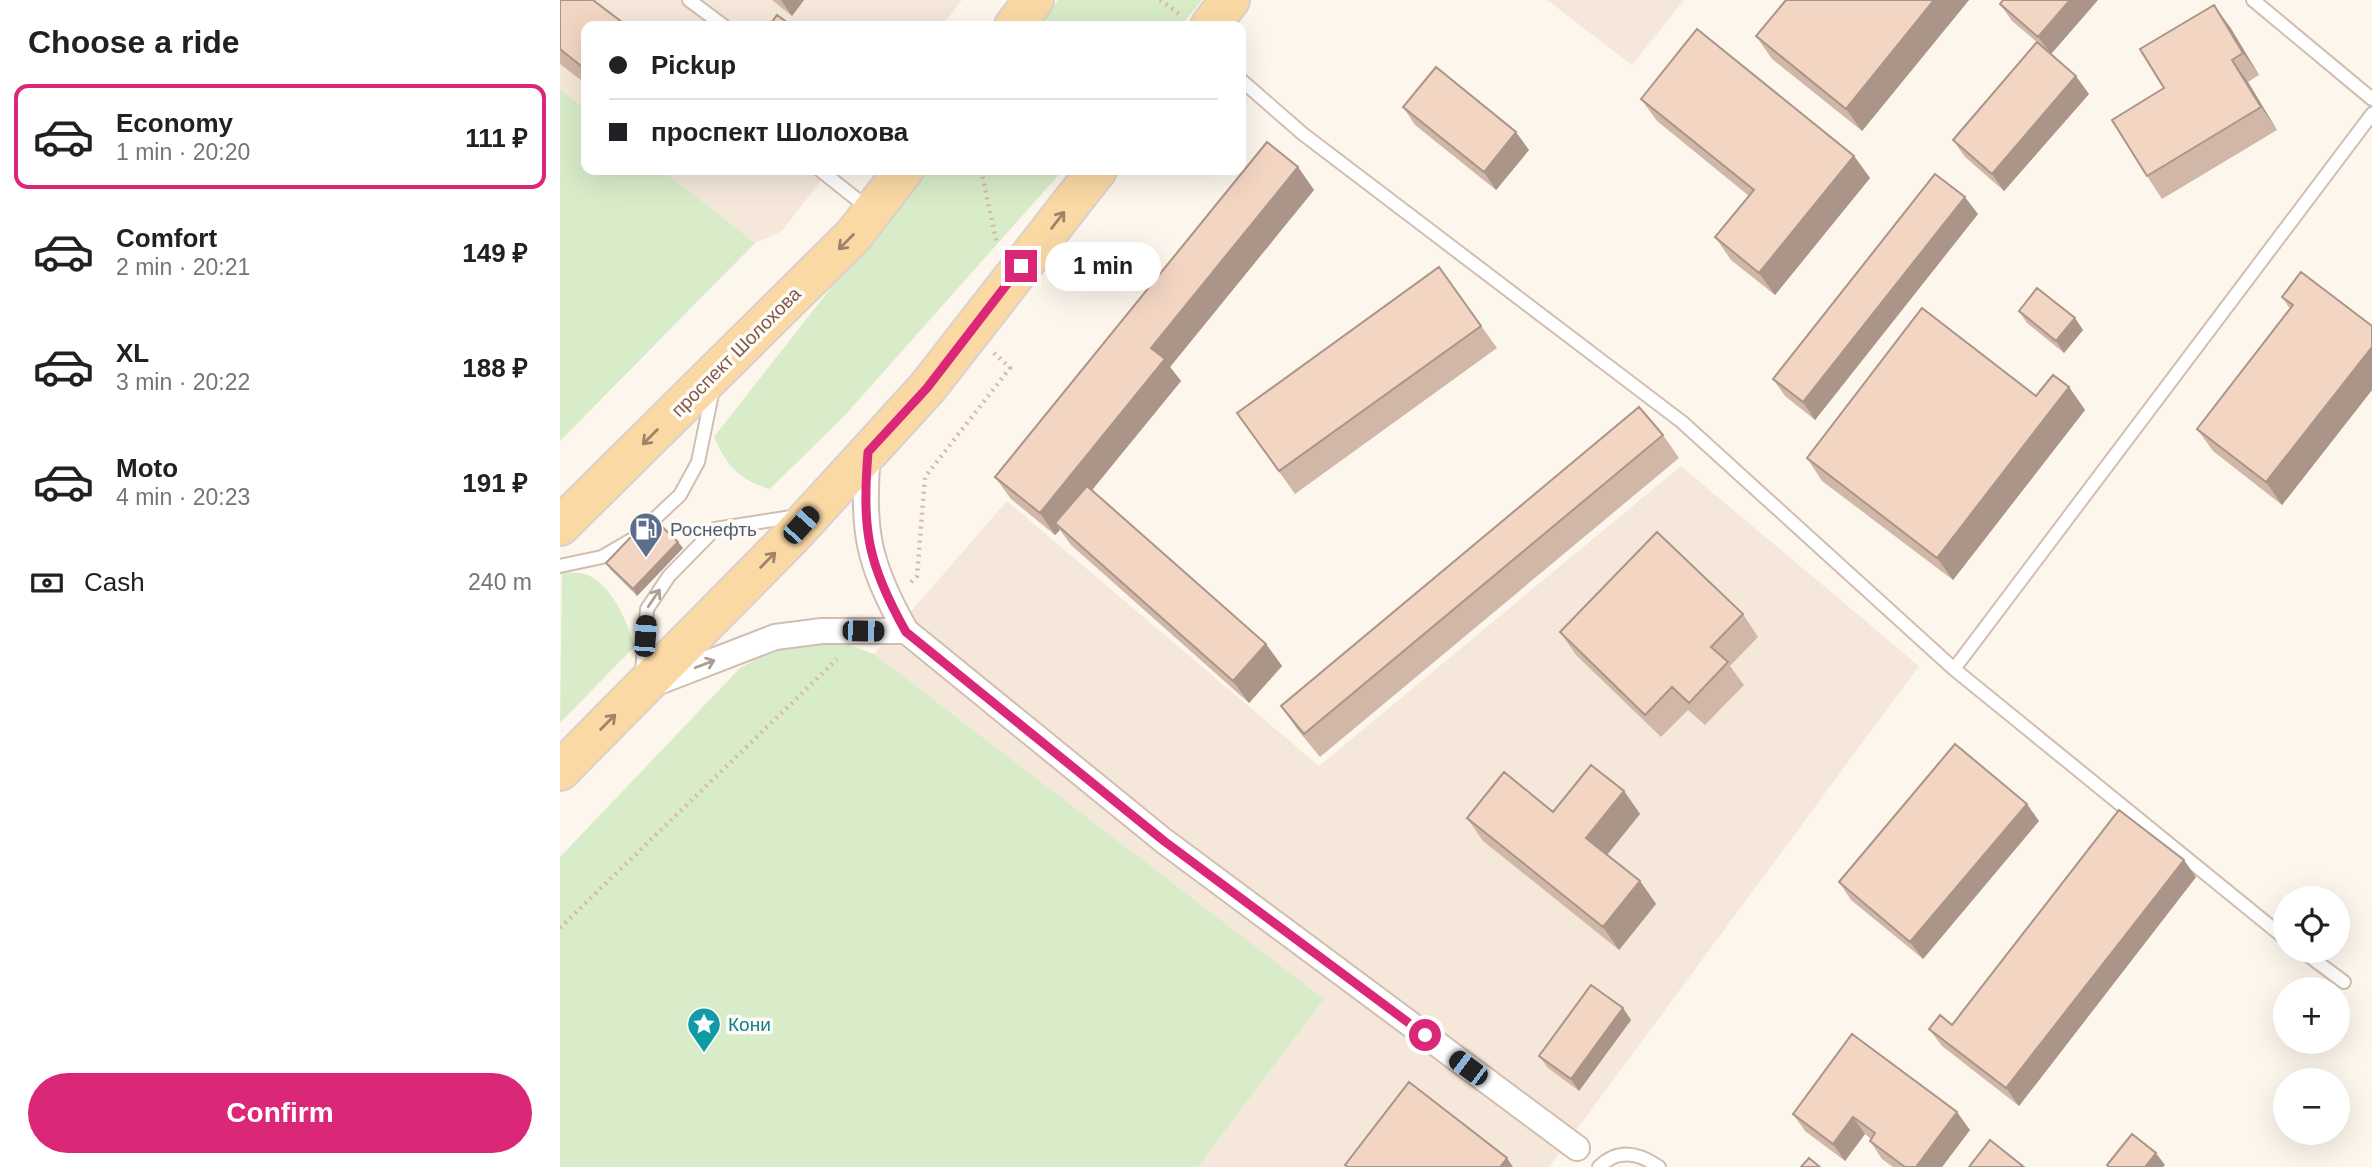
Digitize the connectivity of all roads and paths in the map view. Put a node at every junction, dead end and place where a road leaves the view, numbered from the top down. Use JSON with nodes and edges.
{"nodes":[{"id":1,"x":689,"y":0,"type":"edge"},
{"id":2,"x":1034,"y":0,"type":"edge"},
{"id":3,"x":1230,"y":0,"type":"edge"},
{"id":4,"x":2253,"y":0,"type":"edge"},
{"id":5,"x":717,"y":21,"type":"edge"},
{"id":6,"x":1018,"y":21,"type":"edge"},
{"id":7,"x":1214,"y":21,"type":"edge"},
{"id":8,"x":1246,"y":84,"type":"edge"},
{"id":9,"x":2372,"y":99,"type":"edge"},
{"id":10,"x":2372,"y":114,"type":"edge"},
{"id":11,"x":826,"y":175,"type":"edge"},
{"id":12,"x":900,"y":175,"type":"edge"},
{"id":13,"x":982,"y":175,"type":"edge"},
{"id":14,"x":1093,"y":175,"type":"edge"},
{"id":15,"x":872,"y":211,"type":"junction"},
{"id":16,"x":1006,"y":285,"type":"junction"},
{"id":17,"x":1010,"y":368,"type":"dead end"},
{"id":18,"x":716,"y":371,"type":"junction"},
{"id":19,"x":868,"y":452,"type":"junction"},
{"id":20,"x":811,"y":514,"type":"junction"},
{"id":21,"x":560,"y":526,"type":"edge"},
{"id":22,"x":560,"y":566,"type":"edge"},
{"id":23,"x":890,"y":604,"type":"junction"},
{"id":24,"x":863,"y":631,"type":"junction"},
{"id":25,"x":906,"y":632,"type":"junction"},
{"id":26,"x":1954,"y":669,"type":"junction"},
{"id":27,"x":641,"y":688,"type":"junction"},
{"id":28,"x":560,"y":771,"type":"edge"},
{"id":29,"x":560,"y":928,"type":"edge"},
{"id":30,"x":2273,"y":928,"type":"edge"},
{"id":31,"x":2318,"y":963,"type":"edge"},
{"id":32,"x":2337,"y":977,"type":"edge"},
{"id":33,"x":1590,"y":1159,"type":"edge"},
{"id":34,"x":1658,"y":1167,"type":"edge"}],
"edges":[{"from":1,"to":5,"type":"lane"},
{"from":2,"to":6,"type":"main road"},
{"from":3,"to":7,"type":"main road"},
{"from":4,"to":9,"type":"lane"},
{"from":8,"to":26,"type":"lane"},
{"from":10,"to":26,"type":"lane"},
{"from":11,"to":15,"type":"lane"},
{"from":12,"to":15,"type":"main road","name":"проспект Шолохова"},
{"from":13,"to":16,"type":"path"},
{"from":16,"to":14,"type":"main road","one_way":true},
{"from":15,"to":18,"type":"main road","name":"проспект Шолохова","one_way":true},
{"from":16,"to":19,"type":"main road"},
{"from":17,"to":23,"type":"path"},
{"from":18,"to":21,"type":"main road","name":"проспект Шолохова","one_way":true},
{"from":18,"to":22,"type":"lane"},
{"from":19,"to":20,"type":"main road"},
{"from":19,"to":23,"type":"street"},
{"from":27,"to":20,"type":"main road","one_way":true},
{"from":27,"to":20,"type":"lane","one_way":true},
{"from":23,"to":25,"type":"street"},
{"from":24,"to":25,"type":"street"},
{"from":27,"to":24,"type":"street","one_way":true},
{"from":24,"to":29,"type":"path"},
{"from":25,"to":33,"type":"street"},
{"from":26,"to":30,"type":"lane"},
{"from":28,"to":27,"type":"main road","one_way":true},
{"from":31,"to":32,"type":"lane"},
{"from":33,"to":34,"type":"lane"}]}
